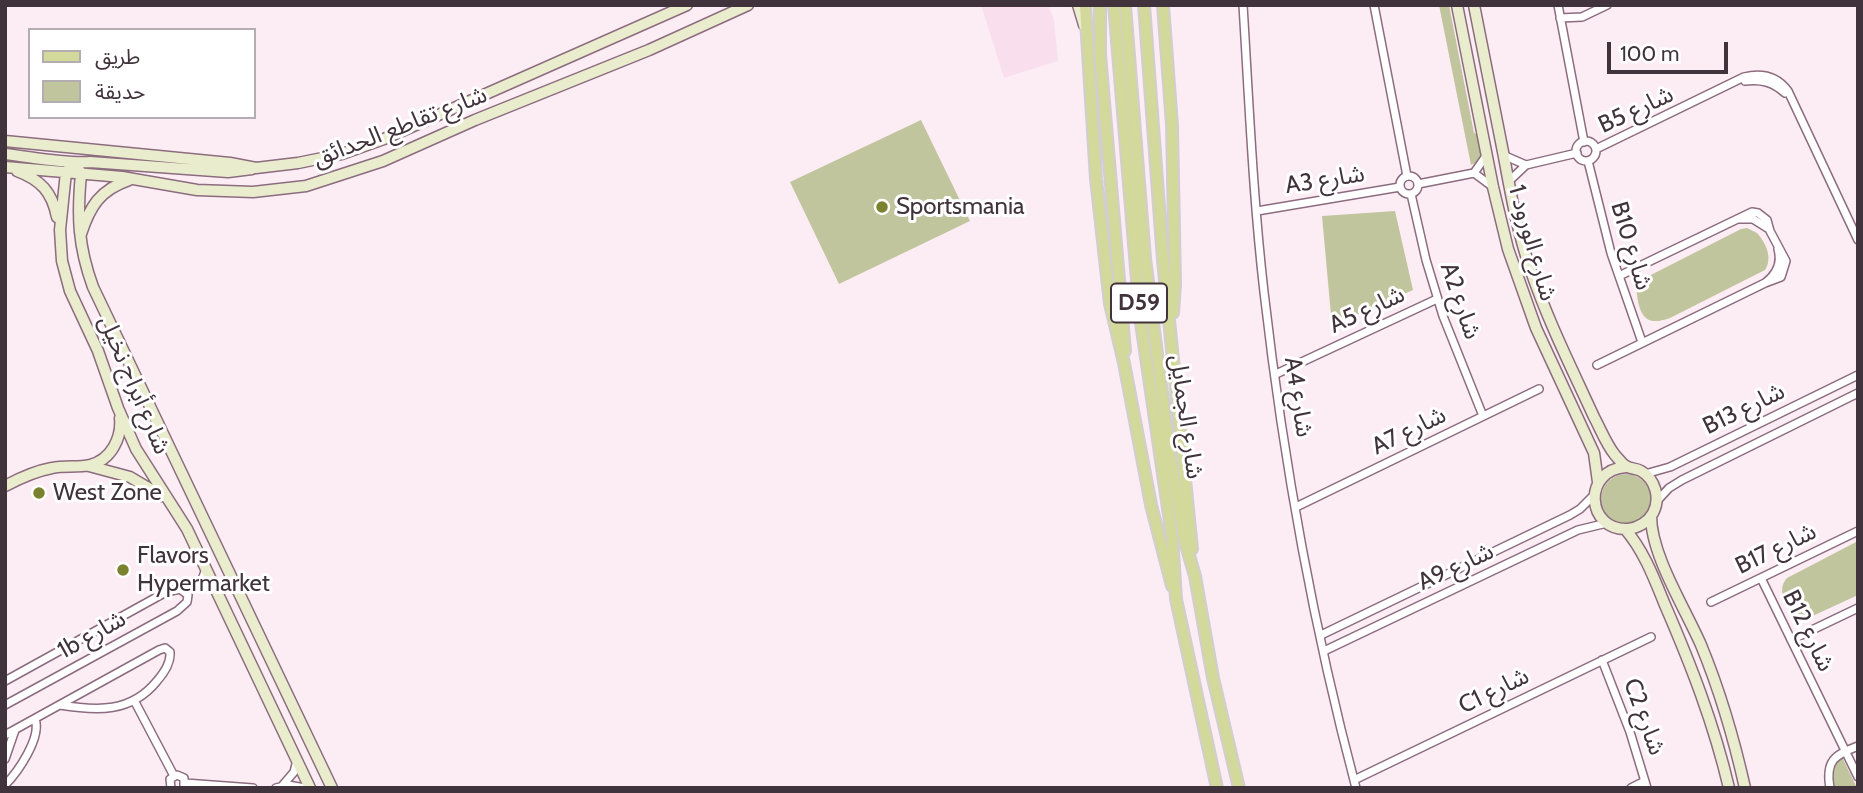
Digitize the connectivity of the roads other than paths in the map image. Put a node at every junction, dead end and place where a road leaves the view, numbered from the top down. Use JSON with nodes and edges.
{"nodes":[{"id":1,"x":673,"y":5,"type":"edge"},
{"id":2,"x":687,"y":5,"type":"edge"},
{"id":3,"x":748,"y":5,"type":"edge"},
{"id":4,"x":1078,"y":5,"type":"edge"},
{"id":5,"x":1085,"y":5,"type":"edge"},
{"id":6,"x":1100,"y":5,"type":"edge"},
{"id":7,"x":1114,"y":5,"type":"edge"},
{"id":8,"x":1125,"y":5,"type":"edge"},
{"id":9,"x":1144,"y":5,"type":"edge"},
{"id":10,"x":1163,"y":5,"type":"edge"},
{"id":11,"x":1243,"y":5,"type":"edge"},
{"id":12,"x":1374,"y":5,"type":"edge"},
{"id":13,"x":1457,"y":5,"type":"edge"},
{"id":14,"x":1474,"y":5,"type":"edge"},
{"id":15,"x":1558,"y":5,"type":"edge"},
{"id":16,"x":1607,"y":5,"type":"edge"},
{"id":17,"x":1560,"y":18,"type":"junction"},
{"id":18,"x":646,"y":25,"type":"junction"},
{"id":19,"x":1086,"y":33,"type":"junction"},
{"id":20,"x":5,"y":141,"type":"edge"},
{"id":21,"x":1584,"y":142,"type":"junction"},
{"id":22,"x":1596,"y":149,"type":"junction"},
{"id":23,"x":1577,"y":153,"type":"junction"},
{"id":24,"x":5,"y":154,"type":"edge"},
{"id":25,"x":1486,"y":155,"type":"junction"},
{"id":26,"x":1503,"y":155,"type":"junction"},
{"id":27,"x":1588,"y":161,"type":"junction"},
{"id":28,"x":74,"y":164,"type":"junction"},
{"id":29,"x":1526,"y":165,"type":"junction"},
{"id":30,"x":6,"y":168,"type":"edge"},
{"id":31,"x":256,"y":168,"type":"junction"},
{"id":32,"x":66,"y":172,"type":"junction"},
{"id":33,"x":1474,"y":173,"type":"junction"},
{"id":34,"x":81,"y":174,"type":"junction"},
{"id":35,"x":1407,"y":176,"type":"junction"},
{"id":36,"x":133,"y":179,"type":"junction"},
{"id":37,"x":1508,"y":183,"type":"junction"},
{"id":38,"x":1418,"y":184,"type":"junction"},
{"id":39,"x":1400,"y":187,"type":"junction"},
{"id":40,"x":1493,"y":187,"type":"junction"},
{"id":41,"x":1410,"y":194,"type":"junction"},
{"id":42,"x":1256,"y":211,"type":"junction"},
{"id":43,"x":60,"y":230,"type":"junction"},
{"id":44,"x":79,"y":237,"type":"junction"},
{"id":45,"x":1858,"y":240,"type":"edge"},
{"id":46,"x":1619,"y":276,"type":"junction"},
{"id":47,"x":1437,"y":299,"type":"junction"},
{"id":48,"x":1170,"y":326,"type":"junction"},
{"id":49,"x":1642,"y":342,"type":"junction"},
{"id":50,"x":1124,"y":363,"type":"junction"},
{"id":51,"x":1597,"y":365,"type":"dead end"},
{"id":52,"x":1276,"y":374,"type":"junction"},
{"id":53,"x":1858,"y":375,"type":"edge"},
{"id":54,"x":1539,"y":389,"type":"dead end"},
{"id":55,"x":1858,"y":393,"type":"edge"},
{"id":56,"x":118,"y":408,"type":"junction"},
{"id":57,"x":1483,"y":416,"type":"junction"},
{"id":58,"x":88,"y":466,"type":"junction"},
{"id":59,"x":1626,"y":467,"type":"junction"},
{"id":60,"x":1645,"y":474,"type":"junction"},
{"id":61,"x":1598,"y":482,"type":"junction"},
{"id":62,"x":5,"y":486,"type":"edge"},
{"id":63,"x":1594,"y":495,"type":"junction"},
{"id":64,"x":166,"y":499,"type":"junction"},
{"id":65,"x":1657,"y":501,"type":"junction"},
{"id":66,"x":1296,"y":507,"type":"junction"},
{"id":67,"x":1651,"y":516,"type":"junction"},
{"id":68,"x":1606,"y":523,"type":"junction"},
{"id":69,"x":1625,"y":529,"type":"junction"},
{"id":70,"x":1858,"y":531,"type":"edge"},
{"id":71,"x":206,"y":568,"type":"junction"},
{"id":72,"x":1195,"y":576,"type":"junction"},
{"id":73,"x":1761,"y":578,"type":"junction"},
{"id":74,"x":217,"y":592,"type":"junction"},
{"id":75,"x":187,"y":594,"type":"junction"},
{"id":76,"x":1176,"y":599,"type":"junction"},
{"id":77,"x":1711,"y":602,"type":"dead end"},
{"id":78,"x":1858,"y":608,"type":"edge"},
{"id":79,"x":1321,"y":635,"type":"junction"},
{"id":80,"x":1651,"y":637,"type":"dead end"},
{"id":81,"x":1791,"y":640,"type":"junction"},
{"id":82,"x":1324,"y":651,"type":"junction"},
{"id":83,"x":1602,"y":660,"type":"junction"},
{"id":84,"x":5,"y":681,"type":"edge"},
{"id":85,"x":135,"y":702,"type":"junction"},
{"id":86,"x":5,"y":705,"type":"edge"},
{"id":87,"x":60,"y":705,"type":"junction"},
{"id":88,"x":35,"y":719,"type":"junction"},
{"id":89,"x":15,"y":730,"type":"junction"},
{"id":90,"x":5,"y":735,"type":"edge"},
{"id":91,"x":1858,"y":746,"type":"edge"},
{"id":92,"x":1845,"y":750,"type":"junction"},
{"id":93,"x":5,"y":759,"type":"edge"},
{"id":94,"x":297,"y":760,"type":"junction"},
{"id":95,"x":174,"y":776,"type":"junction"},
{"id":96,"x":1858,"y":776,"type":"edge"},
{"id":97,"x":1355,"y":784,"type":"edge"},
{"id":98,"x":1646,"y":784,"type":"edge"},
{"id":99,"x":5,"y":785,"type":"edge"},
{"id":100,"x":184,"y":786,"type":"edge"},
{"id":101,"x":279,"y":787,"type":"edge"},
{"id":102,"x":171,"y":788,"type":"edge"},
{"id":103,"x":253,"y":788,"type":"edge"},
{"id":104,"x":304,"y":788,"type":"edge"},
{"id":105,"x":310,"y":788,"type":"edge"},
{"id":106,"x":332,"y":788,"type":"edge"},
{"id":107,"x":1217,"y":788,"type":"edge"},
{"id":108,"x":1239,"y":788,"type":"edge"},
{"id":109,"x":1631,"y":788,"type":"edge"},
{"id":110,"x":1729,"y":788,"type":"edge"},
{"id":111,"x":1745,"y":788,"type":"edge"},
{"id":112,"x":1830,"y":788,"type":"edge"}],
"edges":[{"from":1,"to":18,"type":"street"},
{"from":2,"to":18,"type":"street","name":"شارع تقاطع الحدائق"},
{"from":3,"to":36,"type":"street","name":"شارع تقاطع الحدائق"},
{"from":4,"to":19,"type":"street"},
{"from":5,"to":19,"type":"main road"},
{"from":6,"to":50,"type":"main road"},
{"from":7,"to":76,"type":"main road","name":"شارع الجمايل","number":"D59"},
{"from":8,"to":72,"type":"main road","name":"شارع الجمايل","number":"D59"},
{"from":9,"to":48,"type":"main road"},
{"from":10,"to":48,"type":"main road"},
{"from":11,"to":42,"type":"street","name":"A4 شارع"},
{"from":12,"to":35,"type":"street"},
{"from":13,"to":25,"type":"street","name":"شارع الورود 1"},
{"from":14,"to":26,"type":"street","name":"شارع الورود 1"},
{"from":15,"to":17,"type":"street"},
{"from":16,"to":17,"type":"street"},
{"from":17,"to":21,"type":"street"},
{"from":18,"to":31,"type":"street","name":"شارع تقاطع الحدائق"},
{"from":19,"to":50,"type":"main road"},
{"from":20,"to":31,"type":"street","name":"شارع تقاطع الحدائق"},
{"from":21,"to":22,"type":"street"},
{"from":21,"to":23,"type":"street"},
{"from":22,"to":27,"type":"street"},
{"from":22,"to":45,"type":"street","name":"B5 شارع"},
{"from":23,"to":27,"type":"street"},
{"from":23,"to":29,"type":"street","name":"B5 شارع"},
{"from":24,"to":28,"type":"street"},
{"from":25,"to":33,"type":"street"},
{"from":25,"to":40,"type":"street","name":"شارع الورود 1"},
{"from":26,"to":29,"type":"street"},
{"from":26,"to":37,"type":"street","name":"شارع الورود 1"},
{"from":27,"to":46,"type":"street","name":"B10 شارع"},
{"from":28,"to":31,"type":"street"},
{"from":28,"to":32,"type":"street"},
{"from":28,"to":34,"type":"street"},
{"from":29,"to":37,"type":"street"},
{"from":30,"to":32,"type":"street","name":"شارع تقاطع الحدائق"},
{"from":30,"to":43,"type":"street"},
{"from":32,"to":34,"type":"street","name":"شارع تقاطع الحدائق"},
{"from":32,"to":43,"type":"street","name":"شارع أبراج نخيل"},
{"from":33,"to":38,"type":"street"},
{"from":33,"to":40,"type":"street"},
{"from":34,"to":36,"type":"street","name":"شارع تقاطع الحدائق"},
{"from":34,"to":44,"type":"street","name":"شارع أبراج نخيل"},
{"from":35,"to":38,"type":"street"},
{"from":35,"to":39,"type":"street"},
{"from":36,"to":44,"type":"street"},
{"from":37,"to":59,"type":"street","name":"شارع الورود 1"},
{"from":38,"to":41,"type":"street"},
{"from":39,"to":41,"type":"street"},
{"from":39,"to":42,"type":"street","name":"A3 شارع"},
{"from":40,"to":61,"type":"street","name":"شارع الورود 1"},
{"from":41,"to":47,"type":"street","name":"A2 شارع"},
{"from":42,"to":52,"type":"street","name":"A4 شارع"},
{"from":43,"to":56,"type":"street","name":"شارع أبراج نخيل"},
{"from":44,"to":106,"type":"street","name":"شارع أبراج نخيل"},
{"from":46,"to":49,"type":"street","name":"B10 شارع"},
{"from":46,"to":49,"type":"street"},
{"from":47,"to":52,"type":"street","name":"A5 شارع"},
{"from":47,"to":57,"type":"street","name":"A2 شارع"},
{"from":48,"to":72,"type":"main road"},
{"from":49,"to":51,"type":"street"},
{"from":50,"to":76,"type":"main road"},
{"from":52,"to":66,"type":"street","name":"A4 شارع"},
{"from":53,"to":60,"type":"street","name":"B13 شارع"},
{"from":54,"to":57,"type":"street","name":"A7 شارع"},
{"from":55,"to":65,"type":"street","name":"B13 شارع"},
{"from":56,"to":58,"type":"street"},
{"from":56,"to":64,"type":"street","name":"شارع أبراج نخيل"},
{"from":57,"to":66,"type":"street","name":"A7 شارع"},
{"from":58,"to":62,"type":"street"},
{"from":58,"to":64,"type":"street"},
{"from":59,"to":60,"type":"street"},
{"from":59,"to":61,"type":"street"},
{"from":60,"to":65,"type":"street"},
{"from":61,"to":63,"type":"street","name":"شارع الورود 1"},
{"from":63,"to":68,"type":"street"},
{"from":63,"to":79,"type":"street","name":"A9 شارع"},
{"from":64,"to":71,"type":"street","name":"شارع أبراج نخيل"},
{"from":65,"to":67,"type":"street"},
{"from":66,"to":79,"type":"street","name":"A4 شارع"},
{"from":67,"to":69,"type":"street"},
{"from":67,"to":111,"type":"street"},
{"from":68,"to":69,"type":"street"},
{"from":68,"to":82,"type":"street","name":"A9 شارع"},
{"from":69,"to":110,"type":"street"},
{"from":70,"to":73,"type":"street","name":"B17 شارع"},
{"from":71,"to":74,"type":"street","name":"شارع أبراج نخيل"},
{"from":71,"to":75,"type":"street","name":"1b شارع"},
{"from":72,"to":108,"type":"main road","name":"شارع الجمايل","number":"D59"},
{"from":73,"to":77,"type":"street","name":"B17 شارع"},
{"from":73,"to":81,"type":"street","name":"B12 شارع"},
{"from":74,"to":75,"type":"street"},
{"from":74,"to":94,"type":"street","name":"شارع أبراج نخيل"},
{"from":75,"to":84,"type":"street","name":"1b شارع"},
{"from":75,"to":86,"type":"street","name":"1b شارع"},
{"from":76,"to":107,"type":"main road","name":"شارع الجمايل","number":"D59"},
{"from":78,"to":81,"type":"street"},
{"from":79,"to":82,"type":"street","name":"A4 شارع"},
{"from":80,"to":83,"type":"street","name":"C1 شارع"},
{"from":81,"to":92,"type":"street","name":"B12 شارع"},
{"from":82,"to":97,"type":"street","name":"A4 شارع"},
{"from":83,"to":97,"type":"street","name":"C1 شارع"},
{"from":83,"to":98,"type":"street","name":"C2 شارع"},
{"from":85,"to":87,"type":"street"},
{"from":85,"to":87,"type":"street"},
{"from":85,"to":95,"type":"street"},
{"from":87,"to":88,"type":"street"},
{"from":88,"to":89,"type":"street"},
{"from":88,"to":99,"type":"street"},
{"from":89,"to":90,"type":"street"},
{"from":89,"to":93,"type":"street"},
{"from":91,"to":92,"type":"street"},
{"from":92,"to":96,"type":"street","name":"B12 شارع"},
{"from":92,"to":112,"type":"street"},
{"from":94,"to":101,"type":"street"},
{"from":94,"to":105,"type":"street","name":"شارع أبراج نخيل"},
{"from":95,"to":100,"type":"street"},
{"from":95,"to":102,"type":"street"},
{"from":98,"to":109,"type":"street"},
{"from":100,"to":103,"type":"street"},
{"from":101,"to":104,"type":"street"}]}
